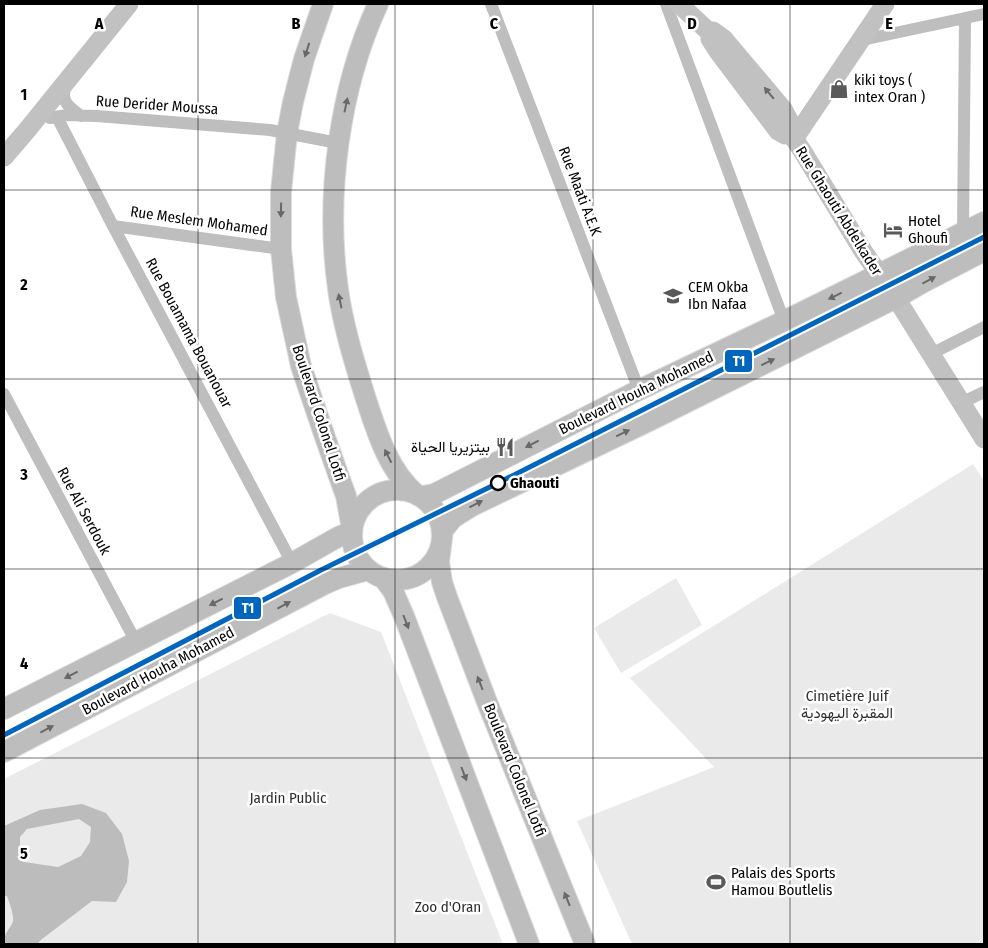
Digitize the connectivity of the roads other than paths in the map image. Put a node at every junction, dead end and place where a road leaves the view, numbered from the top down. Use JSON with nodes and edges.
{"nodes":[{"id":1,"x":128,"y":4,"type":"edge"},
{"id":2,"x":323,"y":4,"type":"edge"},
{"id":3,"x":378,"y":4,"type":"edge"},
{"id":4,"x":491,"y":4,"type":"edge"},
{"id":5,"x":666,"y":4,"type":"edge"},
{"id":6,"x":679,"y":4,"type":"edge"},
{"id":7,"x":886,"y":4,"type":"edge"},
{"id":8,"x":984,"y":14,"type":"edge"},
{"id":9,"x":965,"y":19,"type":"junction"},
{"id":10,"x":862,"y":40,"type":"junction"},
{"id":11,"x":68,"y":79,"type":"junction"},
{"id":12,"x":57,"y":116,"type":"junction"},
{"id":13,"x":81,"y":116,"type":"junction"},
{"id":14,"x":28,"y":129,"type":"junction"},
{"id":15,"x":287,"y":133,"type":"junction"},
{"id":16,"x":792,"y":136,"type":"junction"},
{"id":17,"x":338,"y":143,"type":"junction"},
{"id":18,"x":4,"y":157,"type":"edge"},
{"id":19,"x":984,"y":222,"type":"edge"},
{"id":20,"x":113,"y":226,"type":"junction"},
{"id":21,"x":963,"y":232,"type":"junction"},
{"id":22,"x":281,"y":249,"type":"junction"},
{"id":23,"x":984,"y":251,"type":"edge"},
{"id":24,"x":879,"y":274,"type":"junction"},
{"id":25,"x":896,"y":298,"type":"junction"},
{"id":26,"x":784,"y":321,"type":"junction"},
{"id":27,"x":984,"y":327,"type":"edge"},
{"id":28,"x":931,"y":354,"type":"junction"},
{"id":29,"x":639,"y":390,"type":"junction"},
{"id":30,"x":984,"y":392,"type":"edge"},
{"id":31,"x":4,"y":394,"type":"edge"},
{"id":32,"x":961,"y":403,"type":"junction"},
{"id":33,"x":984,"y":440,"type":"edge"},
{"id":34,"x":420,"y":495,"type":"junction"},
{"id":35,"x":352,"y":530,"type":"junction"},
{"id":36,"x":442,"y":536,"type":"junction"},
{"id":37,"x":292,"y":563,"type":"junction"},
{"id":38,"x":376,"y":575,"type":"junction"},
{"id":39,"x":136,"y":642,"type":"junction"},
{"id":40,"x":4,"y":709,"type":"edge"},
{"id":41,"x":4,"y":752,"type":"edge"},
{"id":42,"x":529,"y":944,"type":"edge"},
{"id":43,"x":585,"y":944,"type":"edge"}],
"edges":[{"from":1,"to":11,"type":"main road"},
{"from":2,"to":15,"type":"main road","name":"Boulevard Colonel Lotfi","one_way":true},
{"from":17,"to":3,"type":"main road","one_way":true},
{"from":4,"to":29,"type":"street","name":"Rue Maati A.E.K"},
{"from":5,"to":26,"type":"street"},
{"from":6,"to":16,"type":"main road","name":"Rue Ghaouti Abdelkader"},
{"from":7,"to":10,"type":"main road"},
{"from":8,"to":9,"type":"street"},
{"from":9,"to":10,"type":"street"},
{"from":9,"to":21,"type":"street"},
{"from":10,"to":16,"type":"main road"},
{"from":11,"to":13,"type":"street"},
{"from":11,"to":14,"type":"main road"},
{"from":12,"to":13,"type":"street","name":"Rue Derider Moussa"},
{"from":12,"to":14,"type":"street","name":"Rue Derider Moussa"},
{"from":12,"to":20,"type":"street","name":"Rue Bouamama Bouanouar"},
{"from":13,"to":15,"type":"street","name":"Rue Derider Moussa"},
{"from":14,"to":18,"type":"main road"},
{"from":15,"to":17,"type":"street","name":"Rue Derider Moussa"},
{"from":15,"to":22,"type":"main road","name":"Boulevard Colonel Lotfi","one_way":true},
{"from":16,"to":24,"type":"main road","name":"Rue Ghaouti Abdelkader"},
{"from":34,"to":17,"type":"main road","one_way":true},
{"from":19,"to":21,"type":"main road","name":"Boulevard Houha Mohamed"},
{"from":20,"to":22,"type":"street","name":"Rue Meslem Mohamed"},
{"from":20,"to":37,"type":"street","name":"Rue Bouamama Bouanouar"},
{"from":21,"to":24,"type":"main road","name":"Boulevard Houha Mohamed"},
{"from":22,"to":35,"type":"main road","name":"Boulevard Colonel Lotfi"},
{"from":25,"to":23,"type":"main road","name":"Boulevard Houha Mohamed","one_way":true},
{"from":24,"to":25,"type":"main road","name":"Rue Ghaouti Abdelkader"},
{"from":24,"to":26,"type":"main road","name":"Boulevard Houha Mohamed","one_way":true},
{"from":25,"to":28,"type":"main road","name":"Rue Ghaouti Abdelkader"},
{"from":36,"to":25,"type":"main road","name":"Boulevard Houha Mohamed","one_way":true},
{"from":26,"to":29,"type":"main road","name":"Boulevard Houha Mohamed"},
{"from":27,"to":28,"type":"street"},
{"from":28,"to":32,"type":"main road","name":"Rue Ghaouti Abdelkader"},
{"from":29,"to":34,"type":"main road","name":"Boulevard Houha Mohamed","one_way":true},
{"from":30,"to":32,"type":"street"},
{"from":31,"to":39,"type":"street","name":"Rue Ali Serdouk"},
{"from":32,"to":33,"type":"main road","name":"Rue Ghaouti Abdelkader"},
{"from":34,"to":35,"type":"main road"},
{"from":34,"to":36,"type":"main road"},
{"from":35,"to":37,"type":"main road"},
{"from":35,"to":38,"type":"main road"},
{"from":36,"to":38,"type":"main road"},
{"from":43,"to":36,"type":"main road","name":"Boulevard Colonel Lotfi","one_way":true},
{"from":37,"to":39,"type":"main road","one_way":true},
{"from":41,"to":38,"type":"main road","name":"Boulevard Houha Mohamed","one_way":true},
{"from":38,"to":42,"type":"main road","one_way":true},
{"from":39,"to":40,"type":"main road","one_way":true}]}
